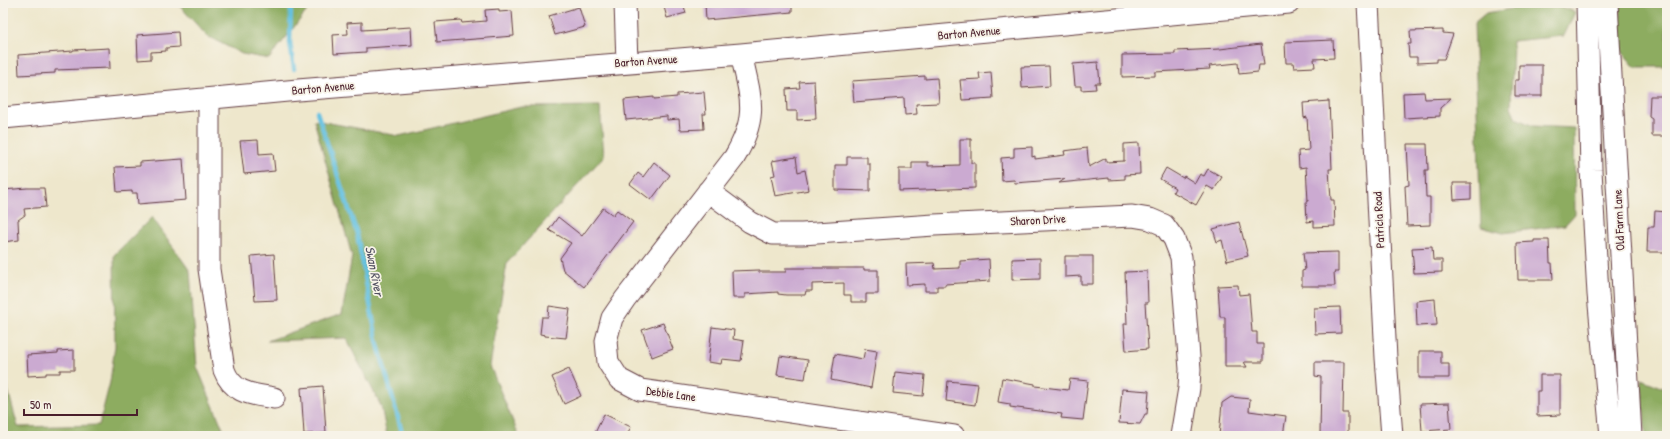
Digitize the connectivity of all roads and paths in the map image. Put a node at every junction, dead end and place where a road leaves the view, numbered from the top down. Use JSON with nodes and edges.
{"nodes":[{"id":1,"x":625,"y":3,"type":"edge"},
{"id":2,"x":1289,"y":3,"type":"edge"},
{"id":3,"x":1368,"y":3,"type":"edge"},
{"id":4,"x":1586,"y":3,"type":"edge"},
{"id":5,"x":1607,"y":3,"type":"edge"},
{"id":6,"x":741,"y":54,"type":"junction"},
{"id":7,"x":627,"y":63,"type":"junction"},
{"id":8,"x":209,"y":99,"type":"junction"},
{"id":9,"x":3,"y":118,"type":"edge"},
{"id":10,"x":708,"y":191,"type":"junction"},
{"id":11,"x":274,"y":398,"type":"dead end"},
{"id":12,"x":954,"y":436,"type":"edge"},
{"id":13,"x":1181,"y":436,"type":"edge"},
{"id":14,"x":1392,"y":436,"type":"edge"},
{"id":15,"x":1611,"y":436,"type":"edge"},
{"id":16,"x":1631,"y":436,"type":"edge"}],
"edges":[{"from":1,"to":7,"type":"street"},
{"from":2,"to":6,"type":"street","name":"Barton Avenue"},
{"from":3,"to":14,"type":"street","name":"Patricia Road"},
{"from":4,"to":15,"type":"street"},
{"from":5,"to":16,"type":"street","name":"Old Farm Lane"},
{"from":6,"to":7,"type":"street","name":"Barton Avenue"},
{"from":6,"to":10,"type":"street","name":"Debbie Lane"},
{"from":7,"to":8,"type":"street","name":"Barton Avenue"},
{"from":8,"to":9,"type":"street","name":"Barton Avenue"},
{"from":8,"to":11,"type":"street"},
{"from":10,"to":12,"type":"street","name":"Debbie Lane"},
{"from":10,"to":13,"type":"street","name":"Sharon Drive"}]}
